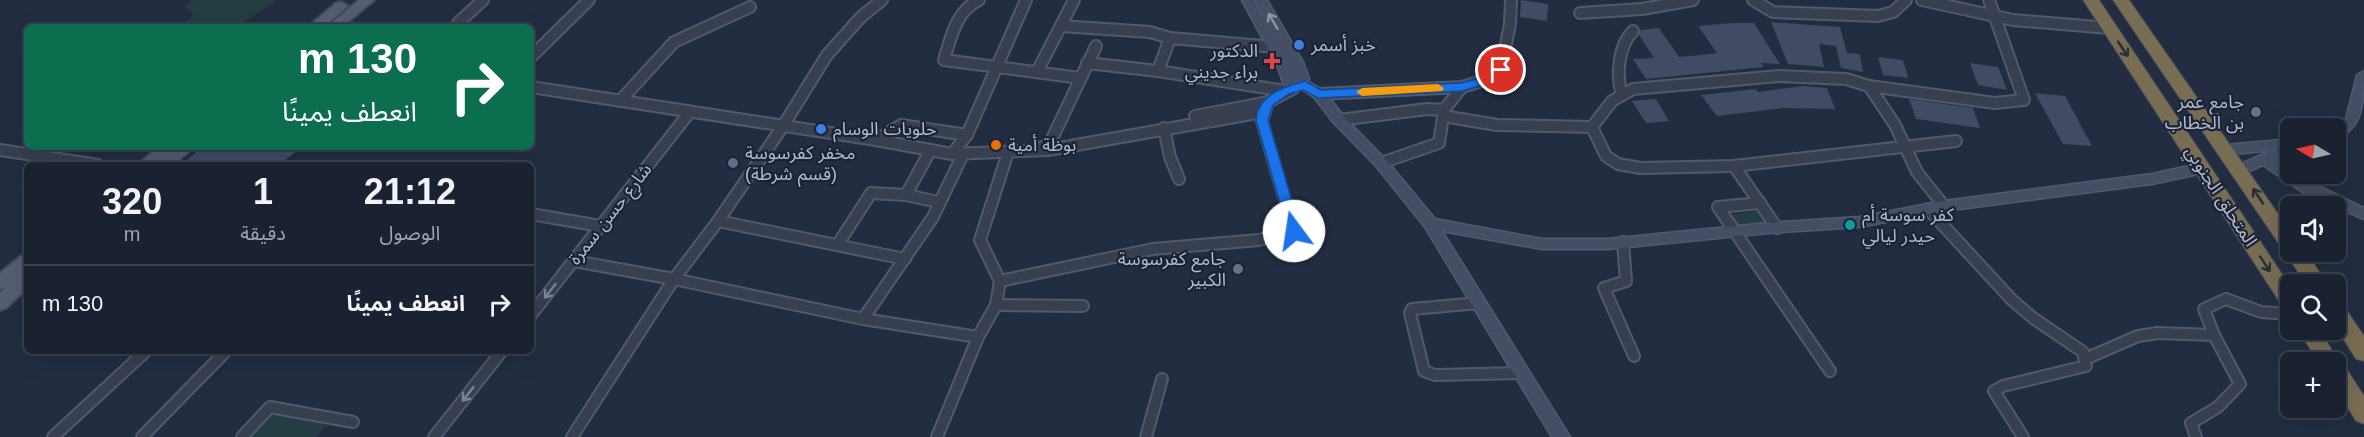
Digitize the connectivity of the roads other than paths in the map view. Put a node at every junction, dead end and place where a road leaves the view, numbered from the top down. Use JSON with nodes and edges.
{"nodes":[{"id":1,"x":349,"y":0,"type":"edge"},
{"id":2,"x":367,"y":0,"type":"edge"},
{"id":3,"x":483,"y":0,"type":"edge"},
{"id":4,"x":589,"y":0,"type":"edge"},
{"id":5,"x":882,"y":0,"type":"edge"},
{"id":6,"x":979,"y":0,"type":"edge"},
{"id":7,"x":1026,"y":0,"type":"edge"},
{"id":8,"x":1074,"y":0,"type":"edge"},
{"id":9,"x":1248,"y":0,"type":"edge"},
{"id":10,"x":1261,"y":0,"type":"edge"},
{"id":11,"x":1511,"y":0,"type":"edge"},
{"id":12,"x":1693,"y":0,"type":"edge"},
{"id":13,"x":1753,"y":0,"type":"edge"},
{"id":14,"x":1906,"y":0,"type":"edge"},
{"id":15,"x":1922,"y":0,"type":"edge"},
{"id":16,"x":1989,"y":0,"type":"edge"},
{"id":17,"x":2091,"y":0,"type":"edge"},
{"id":18,"x":2121,"y":0,"type":"edge"},
{"id":19,"x":750,"y":7,"type":"dead end"},
{"id":20,"x":1580,"y":13,"type":"dead end"},
{"id":21,"x":1997,"y":17,"type":"junction"},
{"id":22,"x":458,"y":23,"type":"dead end"},
{"id":23,"x":319,"y":24,"type":"edge"},
{"id":24,"x":337,"y":24,"type":"edge"},
{"id":25,"x":1061,"y":26,"type":"junction"},
{"id":26,"x":2109,"y":28,"type":"junction"},
{"id":27,"x":1633,"y":30,"type":"dead end"},
{"id":28,"x":1170,"y":38,"type":"junction"},
{"id":29,"x":1096,"y":46,"type":"dead end"},
{"id":30,"x":1274,"y":47,"type":"junction"},
{"id":31,"x":534,"y":54,"type":"edge"},
{"id":32,"x":1087,"y":63,"type":"junction"},
{"id":33,"x":995,"y":67,"type":"junction"},
{"id":34,"x":1158,"y":71,"type":"junction"},
{"id":35,"x":1037,"y":72,"type":"junction"},
{"id":36,"x":2364,"y":75,"type":"edge"},
{"id":37,"x":1080,"y":78,"type":"junction"},
{"id":38,"x":1299,"y":86,"type":"junction"},
{"id":39,"x":1869,"y":86,"type":"junction"},
{"id":40,"x":534,"y":87,"type":"edge"},
{"id":41,"x":1462,"y":87,"type":"junction"},
{"id":42,"x":1622,"y":95,"type":"junction"},
{"id":43,"x":620,"y":101,"type":"junction"},
{"id":44,"x":1265,"y":107,"type":"junction"},
{"id":45,"x":689,"y":112,"type":"junction"},
{"id":46,"x":1444,"y":113,"type":"junction"},
{"id":47,"x":1339,"y":120,"type":"junction"},
{"id":48,"x":783,"y":126,"type":"junction"},
{"id":49,"x":2346,"y":126,"type":"edge"},
{"id":50,"x":1592,"y":127,"type":"junction"},
{"id":51,"x":1164,"y":128,"type":"junction"},
{"id":52,"x":968,"y":135,"type":"junction"},
{"id":53,"x":876,"y":140,"type":"junction"},
{"id":54,"x":1956,"y":141,"type":"dead end"},
{"id":55,"x":1050,"y":143,"type":"junction"},
{"id":56,"x":2280,"y":146,"type":"edge"},
{"id":57,"x":1905,"y":147,"type":"junction"},
{"id":58,"x":0,"y":150,"type":"edge"},
{"id":59,"x":164,"y":150,"type":"edge"},
{"id":60,"x":182,"y":150,"type":"edge"},
{"id":61,"x":2226,"y":150,"type":"junction"},
{"id":62,"x":2280,"y":150,"type":"edge"},
{"id":63,"x":930,"y":151,"type":"junction"},
{"id":64,"x":1036,"y":151,"type":"junction"},
{"id":65,"x":1008,"y":152,"type":"junction"},
{"id":66,"x":957,"y":154,"type":"junction"},
{"id":67,"x":2264,"y":159,"type":"junction"},
{"id":68,"x":78,"y":162,"type":"edge"},
{"id":69,"x":150,"y":162,"type":"edge"},
{"id":70,"x":167,"y":162,"type":"edge"},
{"id":71,"x":1381,"y":163,"type":"junction"},
{"id":72,"x":1734,"y":166,"type":"junction"},
{"id":73,"x":2203,"y":168,"type":"junction"},
{"id":74,"x":2239,"y":170,"type":"junction"},
{"id":75,"x":1179,"y":179,"type":"dead end"},
{"id":76,"x":906,"y":195,"type":"junction"},
{"id":77,"x":938,"y":202,"type":"junction"},
{"id":78,"x":1760,"y":203,"type":"junction"},
{"id":79,"x":1944,"y":206,"type":"junction"},
{"id":80,"x":1928,"y":209,"type":"junction"},
{"id":81,"x":2364,"y":214,"type":"edge"},
{"id":82,"x":534,"y":215,"type":"edge"},
{"id":83,"x":718,"y":221,"type":"junction"},
{"id":84,"x":1430,"y":223,"type":"junction"},
{"id":85,"x":600,"y":226,"type":"junction"},
{"id":86,"x":1777,"y":228,"type":"junction"},
{"id":87,"x":2280,"y":230,"type":"edge"},
{"id":88,"x":1733,"y":231,"type":"junction"},
{"id":89,"x":1623,"y":242,"type":"junction"},
{"id":90,"x":838,"y":244,"type":"junction"},
{"id":91,"x":905,"y":259,"type":"junction"},
{"id":92,"x":24,"y":261,"type":"edge"},
{"id":93,"x":574,"y":261,"type":"junction"},
{"id":94,"x":24,"y":262,"type":"edge"},
{"id":95,"x":0,"y":276,"type":"edge"},
{"id":96,"x":24,"y":279,"type":"edge"},
{"id":97,"x":674,"y":279,"type":"junction"},
{"id":98,"x":24,"y":280,"type":"edge"},
{"id":99,"x":1000,"y":281,"type":"junction"},
{"id":100,"x":0,"y":282,"type":"edge"},
{"id":101,"x":2280,"y":287,"type":"edge"},
{"id":102,"x":0,"y":297,"type":"edge"},
{"id":103,"x":0,"y":303,"type":"edge"},
{"id":104,"x":1479,"y":303,"type":"junction"},
{"id":105,"x":996,"y":305,"type":"junction"},
{"id":106,"x":1083,"y":306,"type":"dead end"},
{"id":107,"x":534,"y":311,"type":"edge"},
{"id":108,"x":2280,"y":313,"type":"edge"},
{"id":109,"x":863,"y":320,"type":"junction"},
{"id":110,"x":2346,"y":326,"type":"edge"},
{"id":111,"x":2214,"y":335,"type":"junction"},
{"id":112,"x":978,"y":337,"type":"junction"},
{"id":113,"x":2364,"y":353,"type":"edge"},
{"id":114,"x":143,"y":354,"type":"edge"},
{"id":115,"x":223,"y":354,"type":"edge"},
{"id":116,"x":500,"y":354,"type":"edge"},
{"id":117,"x":1634,"y":356,"type":"dead end"},
{"id":118,"x":2085,"y":359,"type":"junction"},
{"id":119,"x":1830,"y":371,"type":"dead end"},
{"id":120,"x":1522,"y":373,"type":"junction"},
{"id":121,"x":1162,"y":379,"type":"dead end"},
{"id":122,"x":2346,"y":387,"type":"edge"},
{"id":123,"x":2364,"y":415,"type":"edge"},
{"id":124,"x":353,"y":422,"type":"dead end"},
{"id":125,"x":53,"y":437,"type":"edge"},
{"id":126,"x":142,"y":437,"type":"edge"},
{"id":127,"x":242,"y":437,"type":"edge"},
{"id":128,"x":434,"y":437,"type":"edge"},
{"id":129,"x":572,"y":437,"type":"edge"},
{"id":130,"x":937,"y":437,"type":"edge"},
{"id":131,"x":1146,"y":437,"type":"edge"},
{"id":132,"x":1561,"y":437,"type":"edge"},
{"id":133,"x":2023,"y":437,"type":"edge"},
{"id":134,"x":2196,"y":437,"type":"edge"}],
"edges":[{"from":1,"to":23,"type":"main road"},
{"from":2,"to":24,"type":"main road"},
{"from":3,"to":22,"type":"street"},
{"from":4,"to":31,"type":"street"},
{"from":5,"to":48,"type":"street"},
{"from":6,"to":33,"type":"street"},
{"from":7,"to":33,"type":"street"},
{"from":8,"to":25,"type":"street"},
{"from":9,"to":30,"type":"street"},
{"from":38,"to":10,"type":"street","one_way":true},
{"from":11,"to":41,"type":"street"},
{"from":12,"to":20,"type":"street"},
{"from":13,"to":14,"type":"street"},
{"from":15,"to":21,"type":"street"},
{"from":16,"to":21,"type":"street"},
{"from":17,"to":26,"type":"highway","name":"المتحلق الجنوبي"},
{"from":18,"to":61,"type":"highway","name":"المتحلق الجنوبي"},
{"from":19,"to":43,"type":"street"},
{"from":21,"to":26,"type":"street"},
{"from":21,"to":39,"type":"street"},
{"from":25,"to":28,"type":"street"},
{"from":25,"to":35,"type":"street"},
{"from":26,"to":73,"type":"highway","name":"المتحلق الجنوبي","one_way":true},
{"from":27,"to":42,"type":"street"},
{"from":28,"to":30,"type":"street"},
{"from":28,"to":34,"type":"street"},
{"from":29,"to":32,"type":"street"},
{"from":30,"to":38,"type":"street"},
{"from":32,"to":34,"type":"street"},
{"from":32,"to":37,"type":"street"},
{"from":33,"to":35,"type":"street"},
{"from":33,"to":52,"type":"street"},
{"from":34,"to":38,"type":"street"},
{"from":35,"to":37,"type":"street"},
{"from":36,"to":49,"type":"street"},
{"from":37,"to":55,"type":"street"},
{"from":38,"to":41,"type":"street"},
{"from":38,"to":44,"type":"street"},
{"from":38,"to":47,"type":"street"},
{"from":39,"to":42,"type":"street"},
{"from":39,"to":57,"type":"street"},
{"from":40,"to":43,"type":"street"},
{"from":41,"to":46,"type":"street"},
{"from":42,"to":50,"type":"street"},
{"from":43,"to":45,"type":"street"},
{"from":44,"to":51,"type":"street"},
{"from":44,"to":55,"type":"street"},
{"from":44,"to":99,"type":"street"},
{"from":45,"to":48,"type":"street"},
{"from":45,"to":85,"type":"street","name":"شارع حسن سمرة"},
{"from":46,"to":47,"type":"street"},
{"from":46,"to":50,"type":"street"},
{"from":46,"to":71,"type":"street"},
{"from":47,"to":71,"type":"street"},
{"from":48,"to":53,"type":"street"},
{"from":48,"to":83,"type":"street"},
{"from":50,"to":72,"type":"street"},
{"from":51,"to":64,"type":"street"},
{"from":51,"to":75,"type":"street"},
{"from":52,"to":53,"type":"street"},
{"from":52,"to":66,"type":"street"},
{"from":53,"to":63,"type":"street"},
{"from":54,"to":57,"type":"street"},
{"from":55,"to":64,"type":"street"},
{"from":56,"to":61,"type":"street"},
{"from":57,"to":72,"type":"street"},
{"from":57,"to":79,"type":"street"},
{"from":58,"to":68,"type":"street"},
{"from":59,"to":69,"type":"main road"},
{"from":60,"to":70,"type":"main road"},
{"from":61,"to":74,"type":"highway","name":"المتحلق الجنوبي"},
{"from":62,"to":67,"type":"street"},
{"from":63,"to":66,"type":"street"},
{"from":63,"to":76,"type":"street"},
{"from":64,"to":65,"type":"street"},
{"from":65,"to":66,"type":"street"},
{"from":65,"to":99,"type":"street"},
{"from":66,"to":77,"type":"street"},
{"from":67,"to":74,"type":"street"},
{"from":67,"to":81,"type":"street"},
{"from":71,"to":84,"type":"street"},
{"from":72,"to":78,"type":"street"},
{"from":73,"to":79,"type":"street"},
{"from":73,"to":101,"type":"highway","name":"المتحلق الجنوبي","one_way":true},
{"from":87,"to":74,"type":"highway","name":"المتحلق الجنوبي","one_way":true},
{"from":76,"to":77,"type":"street"},
{"from":76,"to":90,"type":"street"},
{"from":77,"to":91,"type":"street"},
{"from":78,"to":86,"type":"street"},
{"from":78,"to":88,"type":"street"},
{"from":79,"to":80,"type":"street"},
{"from":80,"to":86,"type":"street"},
{"from":80,"to":118,"type":"street"},
{"from":82,"to":85,"type":"street"},
{"from":83,"to":90,"type":"street"},
{"from":83,"to":97,"type":"street"},
{"from":84,"to":89,"type":"street"},
{"from":84,"to":104,"type":"street"},
{"from":85,"to":93,"type":"street","name":"شارع حسن سمرة"},
{"from":86,"to":88,"type":"street"},
{"from":88,"to":89,"type":"street"},
{"from":88,"to":119,"type":"street"},
{"from":89,"to":117,"type":"street"},
{"from":90,"to":91,"type":"street"},
{"from":91,"to":109,"type":"street"},
{"from":92,"to":95,"type":"main road"},
{"from":93,"to":97,"type":"street"},
{"from":93,"to":107,"type":"street","name":"شارع حسن سمرة","one_way":true},
{"from":94,"to":100,"type":"main road"},
{"from":96,"to":102,"type":"main road"},
{"from":97,"to":109,"type":"street"},
{"from":97,"to":129,"type":"street"},
{"from":98,"to":103,"type":"main road"},
{"from":99,"to":105,"type":"street"},
{"from":104,"to":120,"type":"street"},
{"from":104,"to":120,"type":"street"},
{"from":105,"to":106,"type":"street"},
{"from":105,"to":112,"type":"street"},
{"from":108,"to":111,"type":"street"},
{"from":109,"to":112,"type":"street"},
{"from":110,"to":113,"type":"highway"},
{"from":111,"to":118,"type":"street"},
{"from":111,"to":134,"type":"street"},
{"from":112,"to":130,"type":"street"},
{"from":114,"to":125,"type":"street"},
{"from":115,"to":126,"type":"street"},
{"from":116,"to":128,"type":"street","one_way":true},
{"from":118,"to":133,"type":"street"},
{"from":120,"to":132,"type":"street"},
{"from":121,"to":131,"type":"street"},
{"from":122,"to":123,"type":"highway"},
{"from":124,"to":127,"type":"street"}]}
